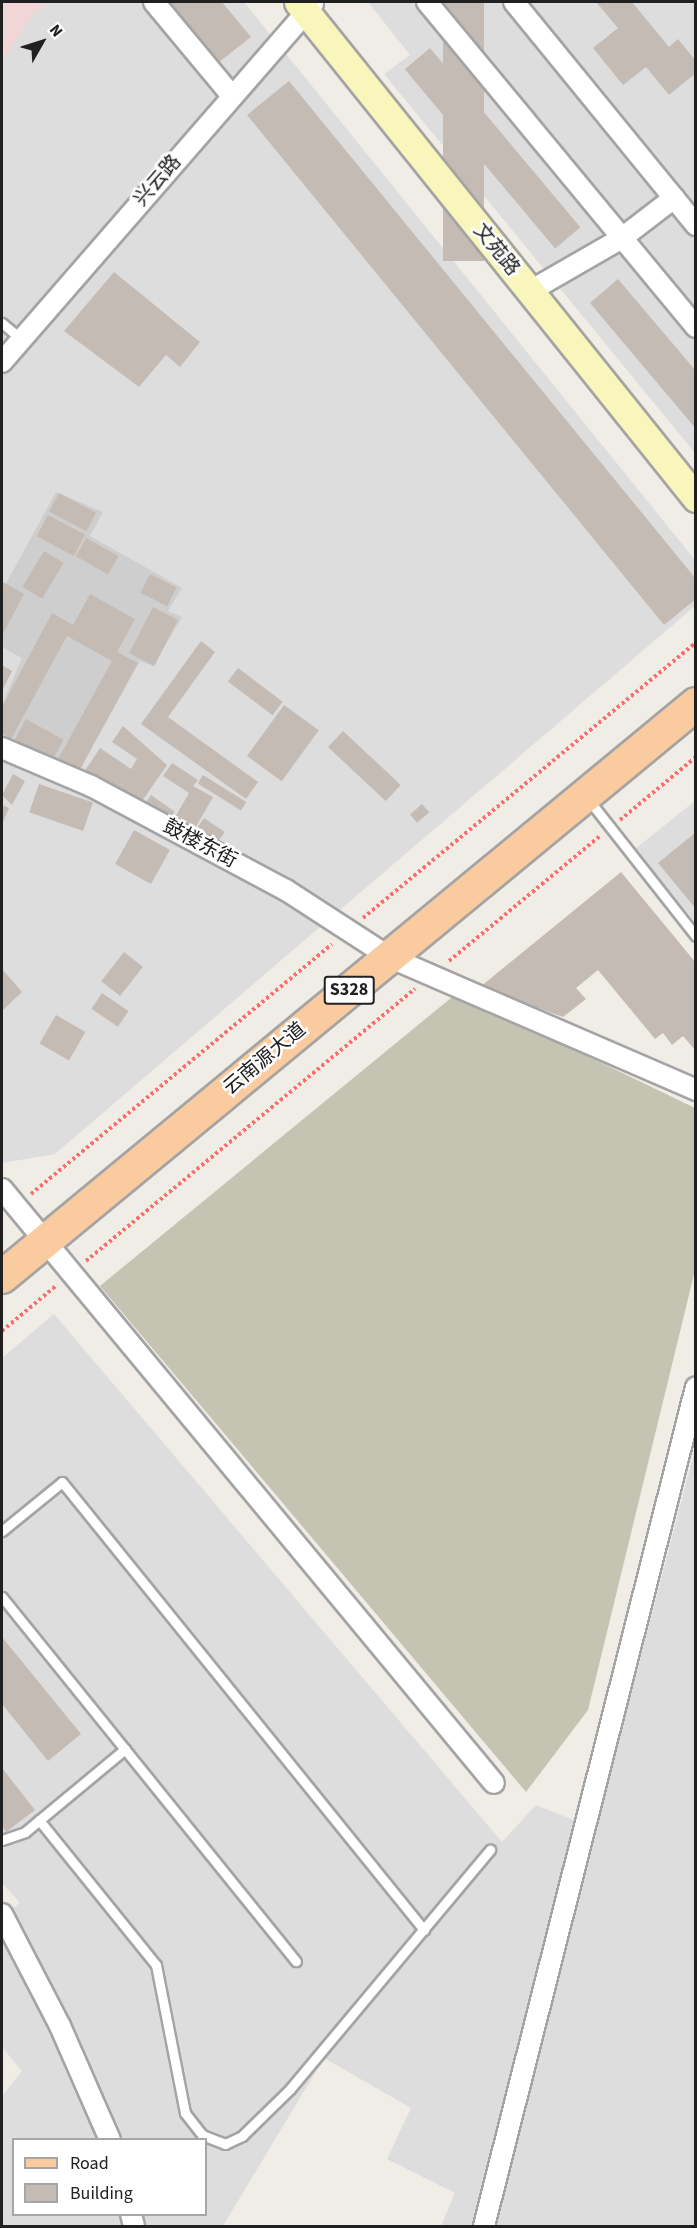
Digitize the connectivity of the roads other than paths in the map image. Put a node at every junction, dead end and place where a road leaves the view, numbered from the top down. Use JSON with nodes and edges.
{"nodes":[{"id":1,"x":154,"y":2,"type":"edge"},
{"id":2,"x":427,"y":2,"type":"edge"},
{"id":3,"x":514,"y":2,"type":"edge"},
{"id":4,"x":306,"y":5,"type":"edge"},
{"id":5,"x":232,"y":96,"type":"junction"},
{"id":6,"x":674,"y":198,"type":"junction"},
{"id":7,"x":696,"y":225,"type":"edge"},
{"id":8,"x":622,"y":238,"type":"junction"},
{"id":9,"x":530,"y":291,"type":"junction"},
{"id":10,"x":2,"y":323,"type":"edge"},
{"id":11,"x":696,"y":327,"type":"edge"},
{"id":12,"x":21,"y":339,"type":"junction"},
{"id":13,"x":2,"y":362,"type":"edge"},
{"id":14,"x":696,"y":498,"type":"edge"},
{"id":15,"x":696,"y":704,"type":"edge"},
{"id":16,"x":2,"y":748,"type":"edge"},
{"id":17,"x":585,"y":795,"type":"junction"},
{"id":18,"x":696,"y":936,"type":"edge"},
{"id":19,"x":389,"y":957,"type":"junction"},
{"id":20,"x":696,"y":1090,"type":"edge"},
{"id":21,"x":2,"y":1189,"type":"edge"},
{"id":22,"x":45,"y":1241,"type":"junction"},
{"id":23,"x":2,"y":1277,"type":"edge"},
{"id":24,"x":696,"y":1387,"type":"edge"},
{"id":25,"x":2,"y":1530,"type":"edge"},
{"id":26,"x":2,"y":1597,"type":"edge"},
{"id":27,"x":125,"y":1749,"type":"junction"},
{"id":28,"x":494,"y":1783,"type":"dead end"},
{"id":29,"x":39,"y":1820,"type":"junction"},
{"id":30,"x":2,"y":1840,"type":"edge"},
{"id":31,"x":490,"y":1850,"type":"dead end"},
{"id":32,"x":2,"y":1914,"type":"edge"},
{"id":33,"x":424,"y":1930,"type":"junction"},
{"id":34,"x":296,"y":1962,"type":"dead end"},
{"id":35,"x":110,"y":2138,"type":"edge"},
{"id":36,"x":484,"y":2226,"type":"edge"}],
"edges":[{"from":1,"to":5,"type":"street"},
{"from":2,"to":8,"type":"street"},
{"from":3,"to":6,"type":"street"},
{"from":4,"to":5,"type":"street","name":"兴云路"},
{"from":4,"to":9,"type":"main road","name":"文苑路"},
{"from":5,"to":12,"type":"street","name":"兴云路"},
{"from":6,"to":7,"type":"street"},
{"from":6,"to":8,"type":"street"},
{"from":8,"to":9,"type":"street"},
{"from":8,"to":11,"type":"street"},
{"from":9,"to":14,"type":"main road","name":"文苑路"},
{"from":10,"to":12,"type":"lane"},
{"from":12,"to":13,"type":"street","name":"兴云路"},
{"from":15,"to":17,"type":"main road","name":"云南源大道","number":"S328"},
{"from":16,"to":19,"type":"street","name":"鼓楼东街"},
{"from":17,"to":18,"type":"lane"},
{"from":17,"to":19,"type":"main road","name":"云南源大道","number":"S328"},
{"from":19,"to":20,"type":"street","name":"鼓楼东街"},
{"from":19,"to":22,"type":"main road","name":"云南源大道","number":"S328"},
{"from":21,"to":22,"type":"street"},
{"from":22,"to":23,"type":"main road","name":"云南源大道","number":"S328"},
{"from":22,"to":28,"type":"street"},
{"from":24,"to":36,"type":"street"},
{"from":25,"to":33,"type":"lane"},
{"from":26,"to":27,"type":"lane"},
{"from":27,"to":29,"type":"lane"},
{"from":27,"to":34,"type":"lane"},
{"from":29,"to":30,"type":"lane"},
{"from":29,"to":33,"type":"lane"},
{"from":31,"to":33,"type":"lane"},
{"from":32,"to":35,"type":"street"}]}
